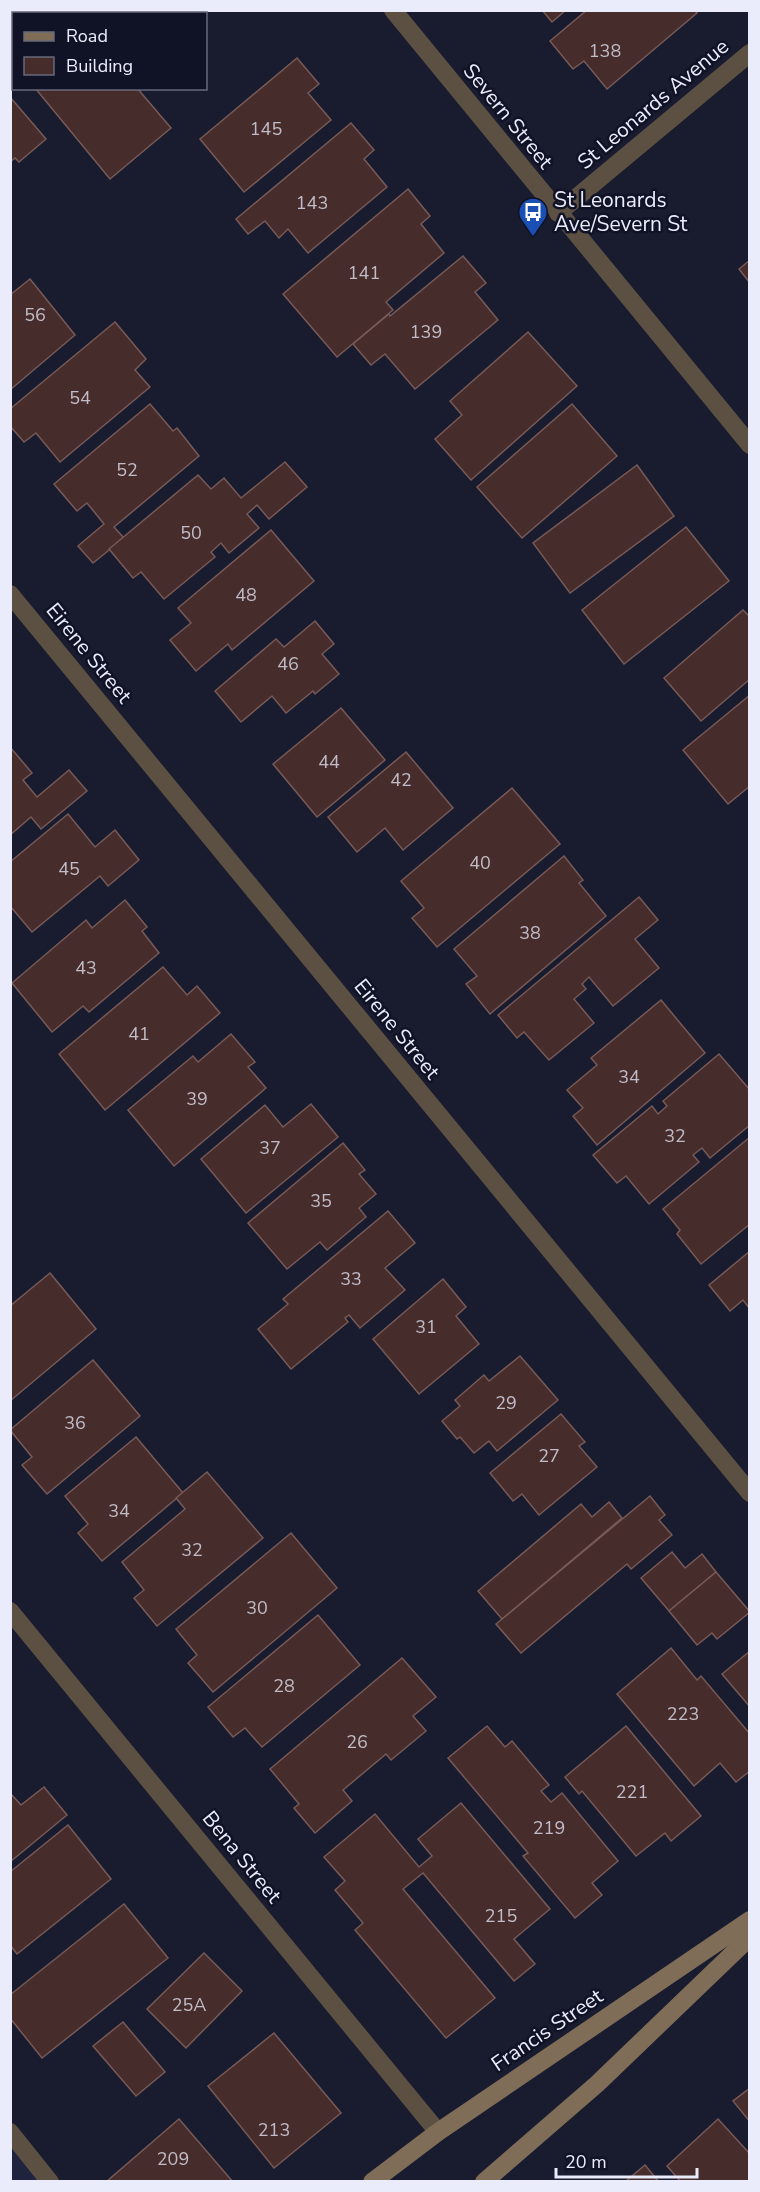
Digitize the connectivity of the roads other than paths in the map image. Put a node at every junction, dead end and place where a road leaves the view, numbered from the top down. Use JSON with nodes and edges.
{"nodes":[{"id":1,"x":393,"y":10,"type":"edge"},
{"id":2,"x":750,"y":53,"type":"edge"},
{"id":3,"x":558,"y":213,"type":"junction"},
{"id":4,"x":750,"y":445,"type":"edge"},
{"id":5,"x":10,"y":594,"type":"edge"},
{"id":6,"x":750,"y":1493,"type":"edge"},
{"id":7,"x":10,"y":1611,"type":"edge"},
{"id":8,"x":750,"y":1920,"type":"edge"},
{"id":9,"x":750,"y":1938,"type":"edge"},
{"id":10,"x":10,"y":2132,"type":"edge"},
{"id":11,"x":438,"y":2132,"type":"junction"},
{"id":12,"x":50,"y":2181,"type":"edge"},
{"id":13,"x":372,"y":2181,"type":"edge"},
{"id":14,"x":484,"y":2181,"type":"edge"}],
"edges":[{"from":1,"to":3,"type":"street","name":"Severn Street"},
{"from":2,"to":3,"type":"street","name":"St Leonards Avenue"},
{"from":3,"to":4,"type":"street","name":"Severn Street"},
{"from":5,"to":6,"type":"street","name":"Eirene Street"},
{"from":7,"to":11,"type":"street","name":"Bena Street"},
{"from":8,"to":11,"type":"main road","name":"Francis Street"},
{"from":9,"to":14,"type":"main road"},
{"from":10,"to":12,"type":"street"},
{"from":11,"to":13,"type":"main road","name":"Francis Street"}]}
